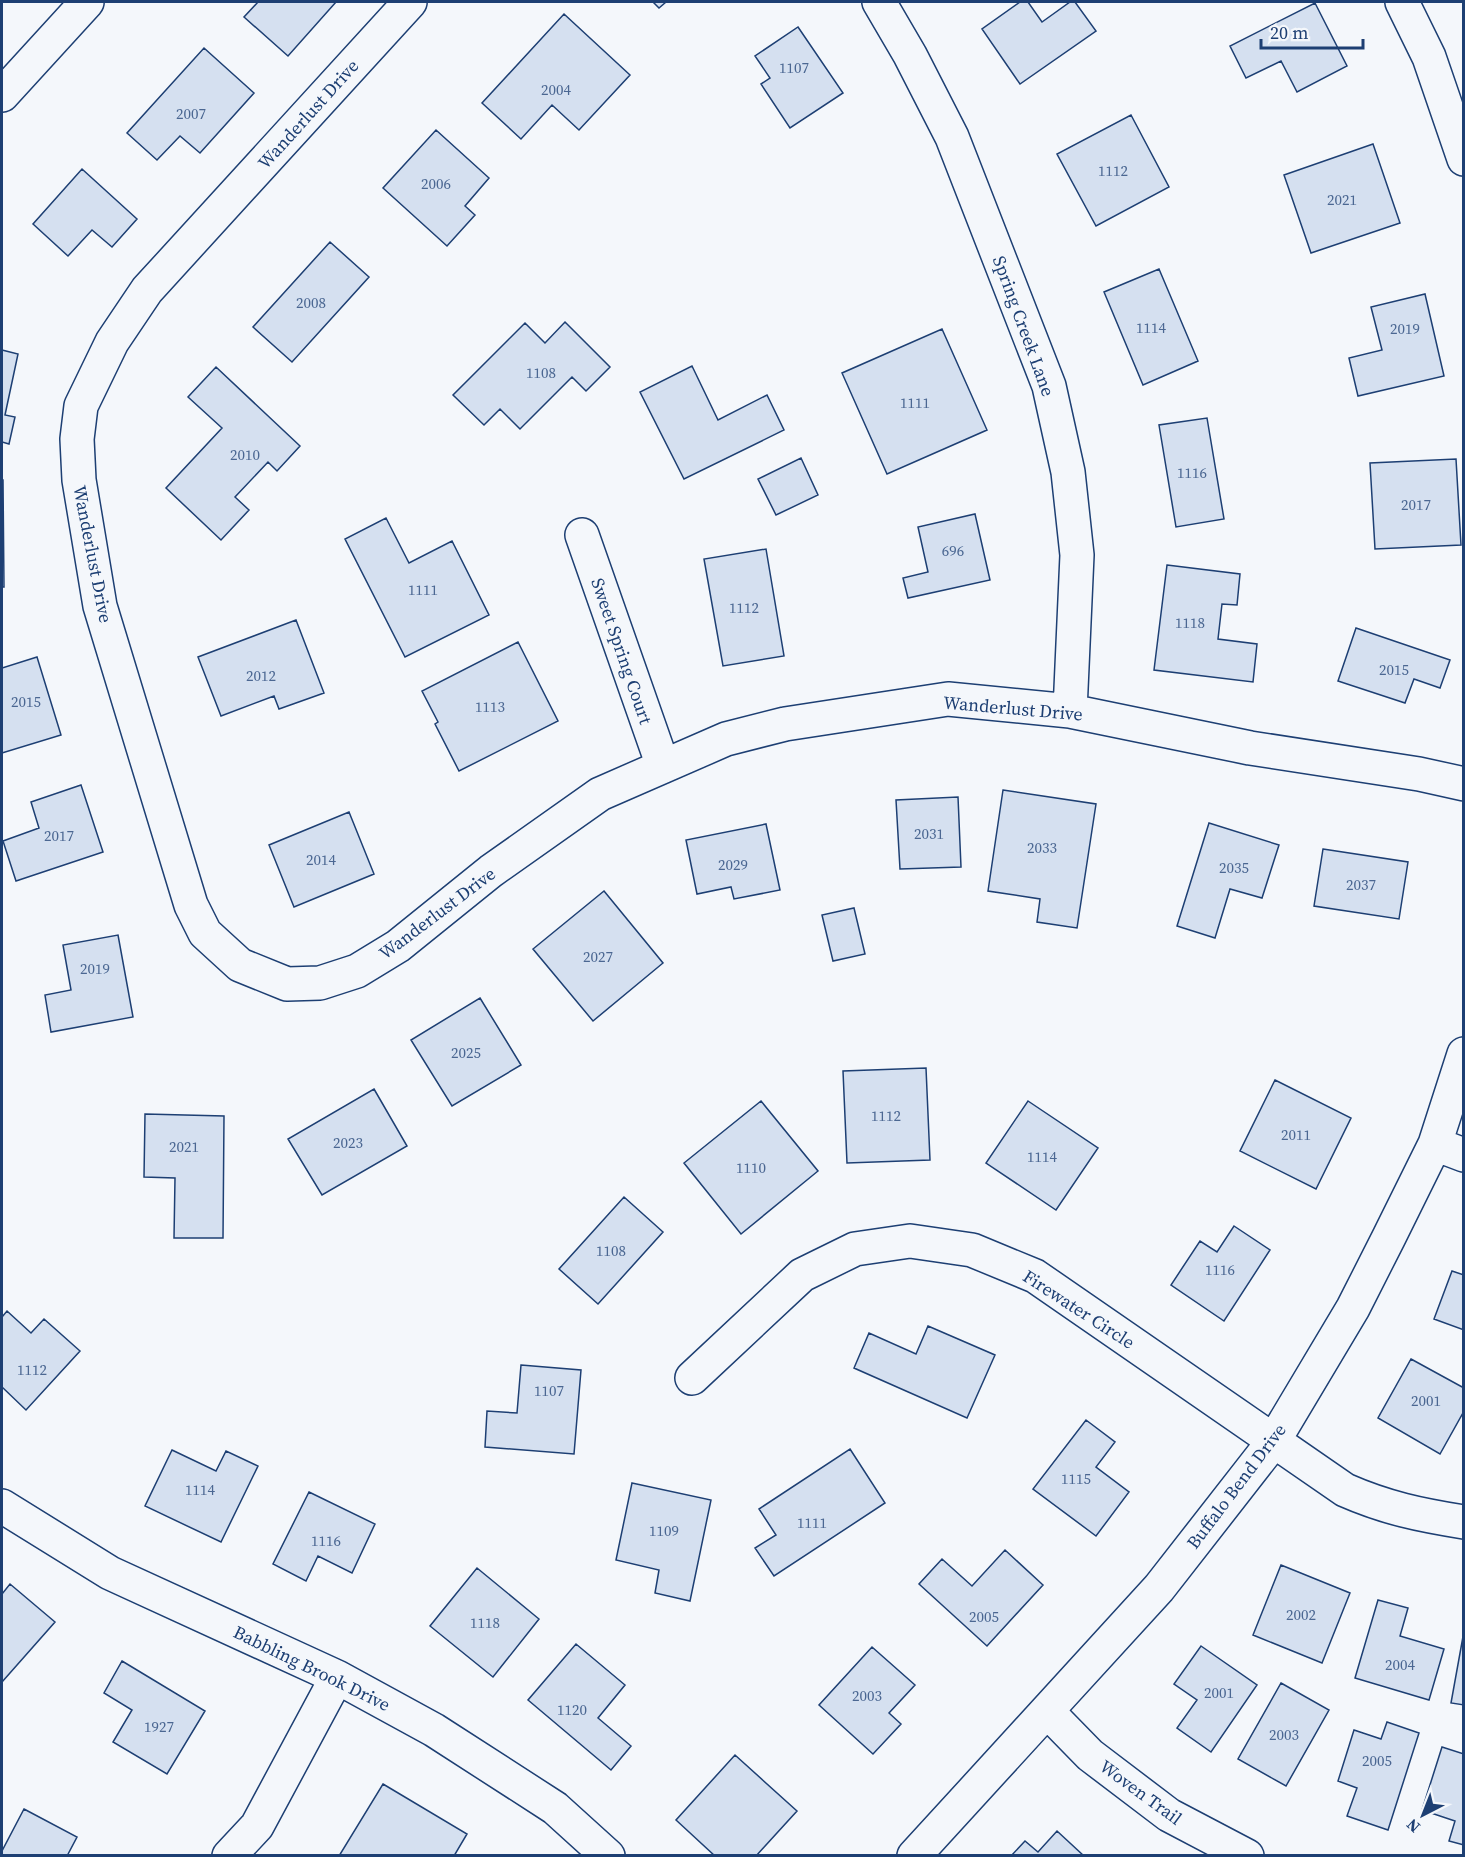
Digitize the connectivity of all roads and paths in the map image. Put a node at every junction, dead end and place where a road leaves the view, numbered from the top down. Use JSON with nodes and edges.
{"nodes":[{"id":1,"x":87,"y":2,"type":"edge"},
{"id":2,"x":410,"y":2,"type":"edge"},
{"id":3,"x":879,"y":2,"type":"edge"},
{"id":4,"x":1402,"y":2,"type":"edge"},
{"id":5,"x":2,"y":94,"type":"edge"},
{"id":6,"x":1464,"y":159,"type":"edge"},
{"id":7,"x":582,"y":535,"type":"dead end"},
{"id":8,"x":1070,"y":711,"type":"junction"},
{"id":9,"x":663,"y":766,"type":"junction"},
{"id":10,"x":1464,"y":784,"type":"edge"},
{"id":11,"x":1464,"y":1054,"type":"edge"},
{"id":12,"x":1449,"y":1149,"type":"edge"},
{"id":13,"x":692,"y":1378,"type":"dead end"},
{"id":14,"x":1273,"y":1442,"type":"junction"},
{"id":15,"x":2,"y":1506,"type":"edge"},
{"id":16,"x":1464,"y":1522,"type":"edge"},
{"id":17,"x":337,"y":1677,"type":"junction"},
{"id":18,"x":1047,"y":1711,"type":"junction"},
{"id":19,"x":229,"y":1856,"type":"edge"},
{"id":20,"x":608,"y":1856,"type":"edge"},
{"id":21,"x":914,"y":1856,"type":"edge"},
{"id":22,"x":1247,"y":1856,"type":"edge"}],
"edges":[{"from":1,"to":5,"type":"street"},
{"from":2,"to":9,"type":"street","name":"Wanderlust Drive"},
{"from":3,"to":8,"type":"street","name":"Spring Creek Lane"},
{"from":4,"to":6,"type":"street"},
{"from":7,"to":9,"type":"street","name":"Sweet Spring Court"},
{"from":8,"to":9,"type":"street","name":"Wanderlust Drive"},
{"from":8,"to":10,"type":"street","name":"Wanderlust Drive"},
{"from":11,"to":12,"type":"street","name":"Buffalo Bend Drive"},
{"from":12,"to":14,"type":"street","name":"Buffalo Bend Drive"},
{"from":13,"to":14,"type":"street","name":"Firewater Circle"},
{"from":14,"to":16,"type":"street","name":"Firewater Circle"},
{"from":14,"to":18,"type":"street","name":"Buffalo Bend Drive"},
{"from":15,"to":17,"type":"street","name":"Babbling Brook Drive"},
{"from":17,"to":19,"type":"street"},
{"from":17,"to":20,"type":"street","name":"Babbling Brook Drive"},
{"from":18,"to":21,"type":"street","name":"Buffalo Bend Drive"},
{"from":18,"to":22,"type":"street","name":"Woven Trail"}]}
